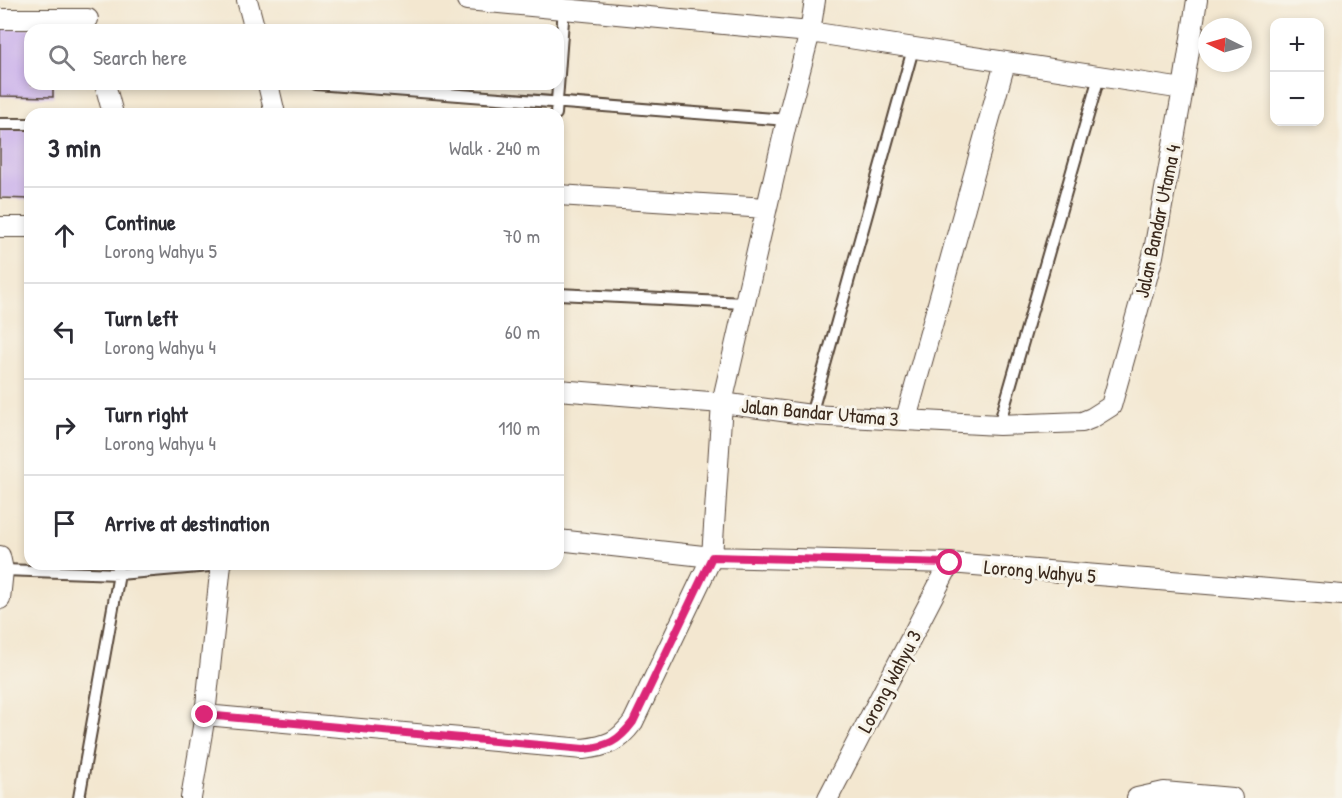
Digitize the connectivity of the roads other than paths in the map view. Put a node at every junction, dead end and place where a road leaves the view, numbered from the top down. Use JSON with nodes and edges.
{"nodes":[{"id":1,"x":83,"y":0,"type":"edge"},
{"id":2,"x":247,"y":0,"type":"edge"},
{"id":3,"x":467,"y":0,"type":"edge"},
{"id":4,"x":815,"y":0,"type":"edge"},
{"id":5,"x":1197,"y":0,"type":"edge"},
{"id":6,"x":564,"y":8,"type":"junction"},
{"id":7,"x":0,"y":19,"type":"edge"},
{"id":8,"x":74,"y":24,"type":"edge"},
{"id":9,"x":89,"y":24,"type":"edge"},
{"id":10,"x":253,"y":24,"type":"edge"},
{"id":11,"x":563,"y":24,"type":"edge"},
{"id":12,"x":810,"y":32,"type":"junction"},
{"id":13,"x":913,"y":49,"type":"junction"},
{"id":14,"x":1005,"y":63,"type":"junction"},
{"id":15,"x":1099,"y":77,"type":"junction"},
{"id":16,"x":1183,"y":89,"type":"junction"},
{"id":17,"x":106,"y":90,"type":"edge"},
{"id":18,"x":269,"y":90,"type":"edge"},
{"id":19,"x":396,"y":90,"type":"edge"},
{"id":20,"x":558,"y":90,"type":"edge"},
{"id":21,"x":557,"y":102,"type":"junction"},
{"id":22,"x":111,"y":108,"type":"edge"},
{"id":23,"x":274,"y":108,"type":"edge"},
{"id":24,"x":556,"y":108,"type":"edge"},
{"id":25,"x":787,"y":120,"type":"junction"},
{"id":26,"x":0,"y":124,"type":"edge"},
{"id":27,"x":24,"y":124,"type":"edge"},
{"id":28,"x":564,"y":195,"type":"edge"},
{"id":29,"x":767,"y":208,"type":"junction"},
{"id":30,"x":0,"y":227,"type":"edge"},
{"id":31,"x":24,"y":227,"type":"edge"},
{"id":32,"x":564,"y":294,"type":"edge"},
{"id":33,"x":744,"y":303,"type":"junction"},
{"id":34,"x":564,"y":390,"type":"edge"},
{"id":35,"x":722,"y":403,"type":"junction"},
{"id":36,"x":811,"y":415,"type":"junction"},
{"id":37,"x":906,"y":419,"type":"junction"},
{"id":38,"x":1082,"y":422,"type":"joint"},
{"id":39,"x":999,"y":425,"type":"junction"},
{"id":40,"x":564,"y":541,"type":"edge"},
{"id":41,"x":712,"y":557,"type":"junction"},
{"id":42,"x":2,"y":563,"type":"edge"},
{"id":43,"x":950,"y":563,"type":"junction"},
{"id":44,"x":24,"y":564,"type":"edge"},
{"id":45,"x":118,"y":570,"type":"edge"},
{"id":46,"x":220,"y":570,"type":"edge"},
{"id":47,"x":1342,"y":595,"type":"edge"},
{"id":48,"x":0,"y":599,"type":"edge"},
{"id":49,"x":205,"y":715,"type":"junction"},
{"id":50,"x":79,"y":798,"type":"edge"},
{"id":51,"x":191,"y":798,"type":"edge"},
{"id":52,"x":828,"y":798,"type":"edge"},
{"id":53,"x":1137,"y":798,"type":"edge"},
{"id":54,"x":1232,"y":798,"type":"edge"}],
"edges":[{"from":1,"to":9,"type":"street"},
{"from":2,"to":10,"type":"street"},
{"from":3,"to":6,"type":"street"},
{"from":4,"to":12,"type":"street"},
{"from":5,"to":16,"type":"street","name":"Jalan Bandar Utama 4"},
{"from":6,"to":11,"type":"lane"},
{"from":6,"to":12,"type":"street"},
{"from":7,"to":8,"type":"street"},
{"from":12,"to":13,"type":"street"},
{"from":12,"to":25,"type":"street"},
{"from":13,"to":14,"type":"street"},
{"from":13,"to":36,"type":"lane"},
{"from":14,"to":15,"type":"street"},
{"from":14,"to":37,"type":"street"},
{"from":15,"to":16,"type":"street"},
{"from":15,"to":39,"type":"lane"},
{"from":16,"to":38,"type":"street","name":"Jalan Bandar Utama 4"},
{"from":17,"to":22,"type":"street"},
{"from":18,"to":23,"type":"street"},
{"from":19,"to":21,"type":"lane"},
{"from":20,"to":21,"type":"lane"},
{"from":21,"to":24,"type":"lane"},
{"from":21,"to":25,"type":"lane"},
{"from":25,"to":29,"type":"street"},
{"from":26,"to":27,"type":"lane"},
{"from":28,"to":29,"type":"street"},
{"from":29,"to":33,"type":"street"},
{"from":30,"to":31,"type":"street"},
{"from":32,"to":33,"type":"lane"},
{"from":33,"to":35,"type":"street"},
{"from":34,"to":35,"type":"street","name":"Jalan Bandar Utama 3"},
{"from":35,"to":36,"type":"street","name":"Jalan Bandar Utama 3"},
{"from":35,"to":41,"type":"street"},
{"from":36,"to":37,"type":"street","name":"Jalan Bandar Utama 3"},
{"from":37,"to":39,"type":"street","name":"Jalan Bandar Utama 3"},
{"from":38,"to":39,"type":"street","name":"Jalan Bandar Utama 3"},
{"from":40,"to":41,"type":"street","name":"Lorong Wahyu 5"},
{"from":41,"to":43,"type":"street","name":"Lorong Wahyu 5"},
{"from":41,"to":49,"type":"street"},
{"from":42,"to":44,"type":"lane"},
{"from":42,"to":48,"type":"street"},
{"from":43,"to":47,"type":"street","name":"Lorong Wahyu 5"},
{"from":43,"to":52,"type":"street","name":"Lorong Wahyu 3"},
{"from":45,"to":50,"type":"lane"},
{"from":46,"to":49,"type":"street"},
{"from":49,"to":51,"type":"street"},
{"from":53,"to":54,"type":"street"}]}
